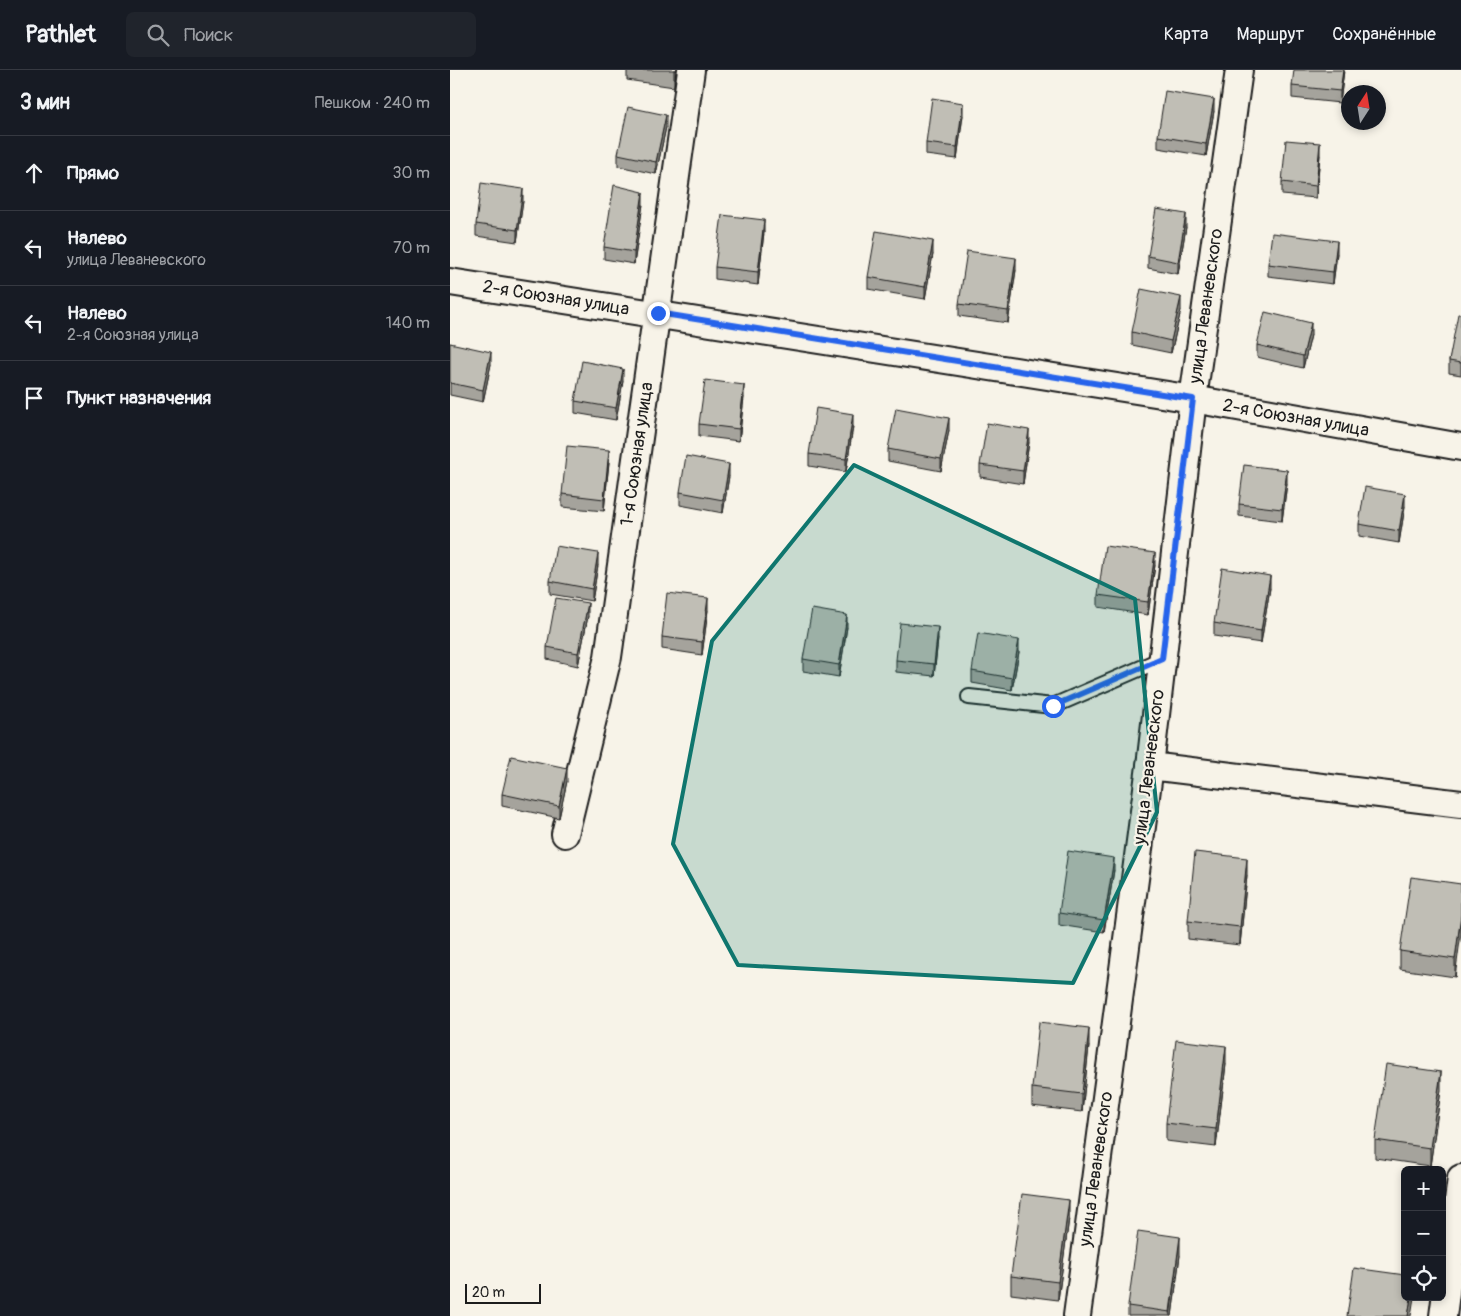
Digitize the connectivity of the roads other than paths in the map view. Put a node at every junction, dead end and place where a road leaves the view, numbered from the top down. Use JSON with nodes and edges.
{"nodes":[{"id":1,"x":691,"y":70,"type":"edge"},
{"id":2,"x":1239,"y":70,"type":"edge"},
{"id":3,"x":450,"y":282,"type":"edge"},
{"id":4,"x":658,"y":313,"type":"junction"},
{"id":5,"x":1193,"y":399,"type":"junction"},
{"id":6,"x":1461,"y":448,"type":"edge"},
{"id":7,"x":1162,"y":659,"type":"junction"},
{"id":8,"x":969,"y":697,"type":"dead end"},
{"id":9,"x":1150,"y":766,"type":"junction"},
{"id":10,"x":1461,"y":804,"type":"edge"},
{"id":11,"x":565,"y":834,"type":"dead end"},
{"id":12,"x":1461,"y":1178,"type":"edge"},
{"id":13,"x":1077,"y":1316,"type":"edge"},
{"id":14,"x":1443,"y":1316,"type":"edge"}],
"edges":[{"from":1,"to":4,"type":"street","name":"1-я Союзная улица"},
{"from":2,"to":5,"type":"street","name":"улица Леваневского"},
{"from":3,"to":4,"type":"street","name":"2-я Союзная улица"},
{"from":4,"to":5,"type":"street","name":"2-я Союзная улица"},
{"from":4,"to":11,"type":"street","name":"1-я Союзная улица"},
{"from":5,"to":6,"type":"street","name":"2-я Союзная улица"},
{"from":5,"to":7,"type":"street","name":"улица Леваневского"},
{"from":7,"to":8,"type":"lane"},
{"from":7,"to":9,"type":"street","name":"улица Леваневского"},
{"from":9,"to":10,"type":"street"},
{"from":9,"to":13,"type":"street","name":"улица Леваневского"},
{"from":12,"to":14,"type":"street"}]}
